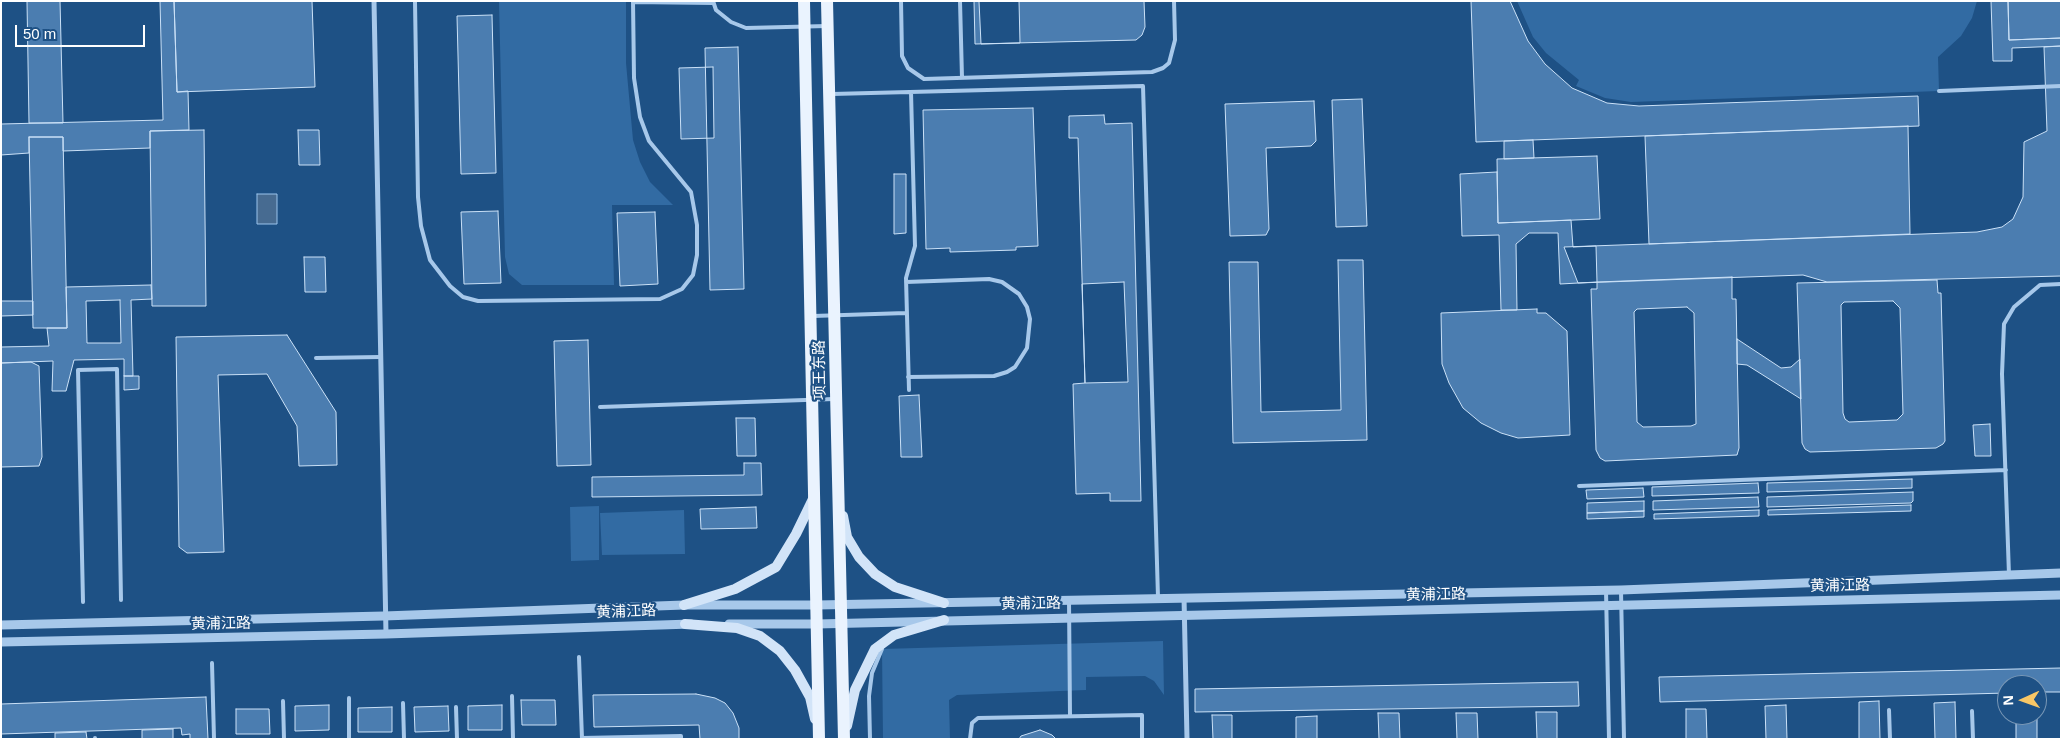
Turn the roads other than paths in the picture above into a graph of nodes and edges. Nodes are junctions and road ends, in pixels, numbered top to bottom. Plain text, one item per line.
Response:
1 (374, 1) edge
2 (415, 1) edge
3 (804, 1) edge
4 (827, 1) edge
5 (901, 1) edge
6 (960, 1) edge
7 (1174, 1) edge
8 (633, 2) edge
9 (713, 2) edge
10 (805, 26) junction
11 (828, 26) junction
12 (962, 78) junction
13 (2061, 86) edge
14 (1939, 91) dead end
15 (911, 92) junction
16 (829, 94) junction
17 (906, 282) junction
18 (2061, 284) edge
19 (906, 313) junction
20 (834, 315) junction
21 (811, 316) junction
22 (380, 356) junction
23 (316, 358) dead end
24 (908, 377) junction
25 (909, 390) dead end
26 (837, 398) junction
27 (813, 399) junction
28 (600, 407) dead end
29 (2006, 470) junction
30 (1579, 486) dead end
31 (815, 494) junction
32 (839, 496) junction
33 (2061, 573) edge
34 (2009, 575) junction
35 (1606, 590) junction
36 (1621, 590) junction
37 (2061, 595) edge
38 (1158, 597) junction
39 (1184, 597) junction
40 (121, 600) dead end
41 (1069, 600) junction
42 (83, 602) dead end
43 (944, 603) junction
44 (684, 605) junction
45 (817, 605) junction
46 (841, 605) junction
47 (1606, 605) junction
48 (1621, 605) junction
49 (1185, 614) junction
50 (384, 616) junction
51 (1069, 617) junction
52 (944, 620) junction
53 (685, 624) junction
54 (817, 624) junction
55 (841, 624) junction
56 (1, 625) edge
57 (386, 634) junction
58 (1, 642) edge
59 (882, 649) dead end
60 (579, 657) dead end
61 (212, 663) dead end
62 (512, 696) dead end
63 (349, 698) dead end
64 (283, 701) dead end
65 (403, 703) dead end
66 (456, 707) dead end
67 (1889, 710) dead end
68 (1972, 711) dead end
69 (1070, 716) junction
70 (582, 738) edge
71 (819, 738) edge
72 (214, 739) edge
73 (284, 739) edge
74 (350, 739) edge
75 (404, 739) edge
76 (457, 739) edge
77 (513, 739) edge
78 (681, 739) edge
79 (844, 739) edge
80 (870, 739) edge
81 (970, 739) edge
82 (1142, 739) edge
83 (1187, 739) edge
84 (1609, 739) edge
85 (1624, 739) edge
86 (1890, 739) edge
87 (1973, 739) edge

1 - 22 street
2 - 8 lane
3 - 10 main road, 项王东路
4 - 11 main road, 项王东路
5 - 12 lane
6 - 12 lane
7 - 12 lane
8 - 9 lane
9 - 10 lane
10 - 11 lane
10 - 21 main road, 项王东路
11 - 16 main road, 项王东路
13 - 14 lane
15 - 16 lane
15 - 17 lane
15 - 38 lane
16 - 20 main road, 项王东路
17 - 19 lane
17 - 24 lane
18 - 29 lane
19 - 20 lane
19 - 24 lane
20 - 21 lane
20 - 26 main road, 项王东路
21 - 27 main road, 项王东路
22 - 23 lane
22 - 50 street
24 - 25 lane
26 - 27 lane
26 - 32 main road, 项王东路
27 - 28 lane
27 - 31 main road, 项王东路
29 - 30 lane
29 - 34 lane
31 - 44 main road
31 - 45 main road, 项王东路
32 - 43 main road
32 - 46 main road, 项王东路
33 - 34 street, 黄浦江路
34 - 36 street, 黄浦江路
35 - 36 street, 黄浦江路
35 - 39 street, 黄浦江路
35 - 47 lane
36 - 48 lane
37 - 48 street, 黄浦江路
38 - 39 street, 黄浦江路
38 - 41 street, 黄浦江路
39 - 49 street
40 - 42 lane
41 - 43 street, 黄浦江路
41 - 51 lane
43 - 46 street, 黄浦江路
44 - 45 street, 黄浦江路
44 - 50 street, 黄浦江路
45 - 46 street, 黄浦江路
45 - 54 main road, 项王东路
46 - 55 main road, 项王东路
47 - 48 street, 黄浦江路
47 - 49 street, 黄浦江路
47 - 84 lane
48 - 85 lane
49 - 51 street, 黄浦江路
49 - 83 street
50 - 56 street, 黄浦江路
50 - 57 street
51 - 52 street, 黄浦江路
51 - 69 lane
52 - 55 street, 黄浦江路
52 - 79 main road
53 - 54 street, 黄浦江路
53 - 57 street, 黄浦江路
53 - 71 main road
54 - 55 street, 黄浦江路
54 - 71 main road, 项王东路
55 - 79 main road, 项王东路
57 - 58 street, 黄浦江路
59 - 80 lane
60 - 70 lane
61 - 72 lane
62 - 77 lane
63 - 74 lane
64 - 73 lane
65 - 75 lane
66 - 76 lane
67 - 86 lane
68 - 87 lane
69 - 81 lane
69 - 82 lane
70 - 78 lane

